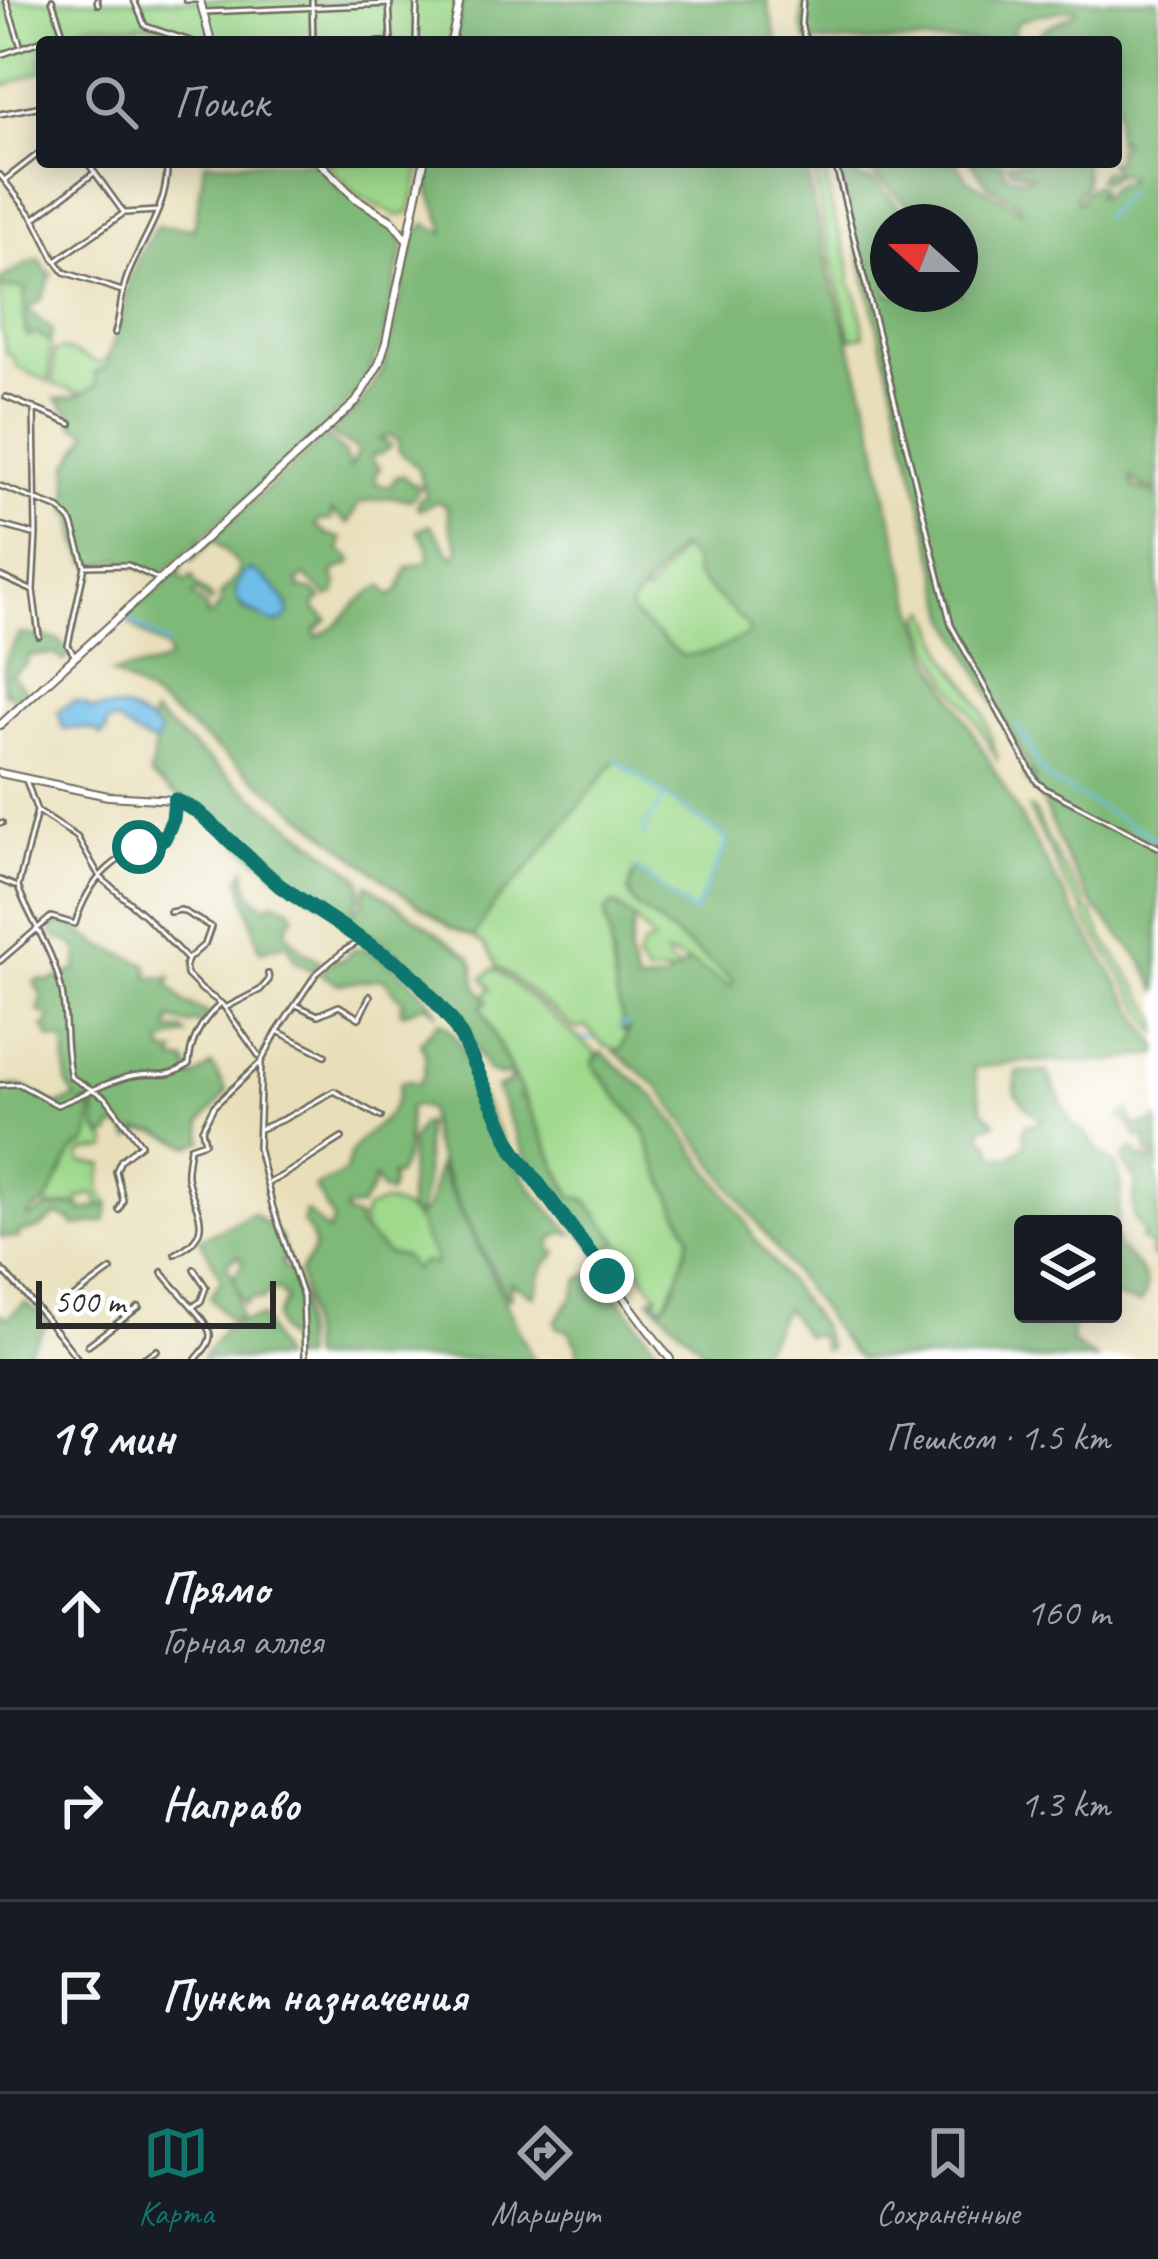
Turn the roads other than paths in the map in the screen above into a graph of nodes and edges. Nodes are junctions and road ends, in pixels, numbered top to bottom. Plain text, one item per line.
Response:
1 (6, 0) edge
2 (52, 0) edge
3 (134, 0) edge
4 (186, 0) edge
5 (199, 0) edge
6 (312, 0) edge
7 (418, 0) edge
8 (460, 0) edge
9 (803, 0) edge
10 (390, 2) edge
11 (350, 3) edge
12 (312, 8) junction
13 (203, 12) junction
14 (54, 36) edge
15 (175, 36) edge
16 (209, 36) edge
17 (313, 36) edge
18 (391, 36) edge
19 (416, 36) edge
20 (452, 36) edge
21 (805, 36) edge
22 (36, 42) edge
23 (22, 47) junction
24 (0, 55) edge
25 (36, 107) edge
26 (0, 115) edge
27 (36, 155) edge
28 (92, 168) edge
29 (166, 168) edge
30 (325, 168) edge
31 (423, 168) edge
32 (838, 168) edge
33 (95, 172) junction
34 (2, 177) edge
35 (159, 212) junction
36 (124, 213) junction
37 (34, 218) junction
38 (407, 240) junction
39 (56, 262) junction
40 (122, 290) junction
41 (115, 333) dead end
42 (6, 397) dead end
43 (34, 408) junction
44 (71, 424) dead end
45 (0, 486) edge
46 (36, 499) junction
47 (0, 524) edge
48 (36, 534) junction
49 (86, 566) junction
50 (0, 577) edge
51 (160, 580) junction
52 (33, 590) junction
53 (39, 636) dead end
54 (76, 656) junction
55 (0, 725) edge
56 (0, 773) edge
57 (26, 778) junction
58 (175, 800) junction
59 (37, 811) junction
60 (1158, 847) edge
61 (100, 877) junction
62 (0, 880) edge
63 (18, 886) junction
64 (170, 912) dead end
65 (38, 928) junction
66 (362, 940) junction
67 (188, 960) junction
68 (0, 962) edge
69 (268, 974) dead end
70 (370, 996) dead end
71 (295, 1004) junction
72 (223, 1006) junction
73 (277, 1031) junction
74 (325, 1054) dead end
75 (262, 1060) junction
76 (0, 1085) edge
77 (90, 1090) junction
78 (381, 1118) dead end
79 (257, 1129) junction
80 (342, 1138) dead end
81 (266, 1184) junction
82 (119, 1210) dead end
83 (175, 1254) dead end
84 (0, 1268) edge
85 (194, 1269) dead end
86 (111, 1270) dead end
87 (162, 1272) dead end
88 (139, 1307) dead end
89 (193, 1307) junction
90 (58, 1310) dead end
91 (88, 1345) dead end
92 (157, 1349) dead end
93 (77, 1358) edge
94 (142, 1359) edge
95 (196, 1359) edge
96 (305, 1359) edge
97 (670, 1359) edge

1 - 23 street
2 - 14 street
3 - 15 street
4 - 5 street
5 - 13 street
6 - 12 street
7 - 19 street
8 - 20 street
9 - 21 street
10 - 11 street
10 - 18 street
11 - 12 street
12 - 13 street
12 - 17 street
13 - 16 street
22 - 23 street
23 - 24 street
25 - 26 street
27 - 34 street
28 - 33 street
29 - 35 street
30 - 38 street
31 - 38 street
32 - 60 street
33 - 36 street
33 - 37 street
34 - 37 street
35 - 36 street
35 - 40 street
36 - 39 street
37 - 39 street
38 - 51 street
39 - 40 street
40 - 41 street
42 - 43 street
43 - 44 street
43 - 46 street
45 - 46 street
46 - 48 street
46 - 49 street
47 - 48 street
48 - 52 street
49 - 51 street
49 - 54 street
50 - 52 street
51 - 54 street
52 - 53 street
54 - 55 street
56 - 57 street
57 - 58 street
57 - 59 street
58 - 61 street
58 - 66 street
59 - 61 street
59 - 63 street
61 - 65 street
61 - 67 street
62 - 63 street
63 - 65 street
64 - 67 street
65 - 68 street
65 - 77 street
66 - 71 street
66 - 97 street
67 - 72 street
69 - 72 street
70 - 71 street
71 - 73 street
72 - 75 street
72 - 77 street
73 - 74 street
73 - 75 street
75 - 79 street
75 - 83 street
76 - 77 street
77 - 82 street
78 - 79 street
79 - 81 street
80 - 81 street
81 - 96 street
84 - 93 street
85 - 89 street
86 - 90 street
87 - 89 street
88 - 91 street
89 - 95 street
92 - 94 street

